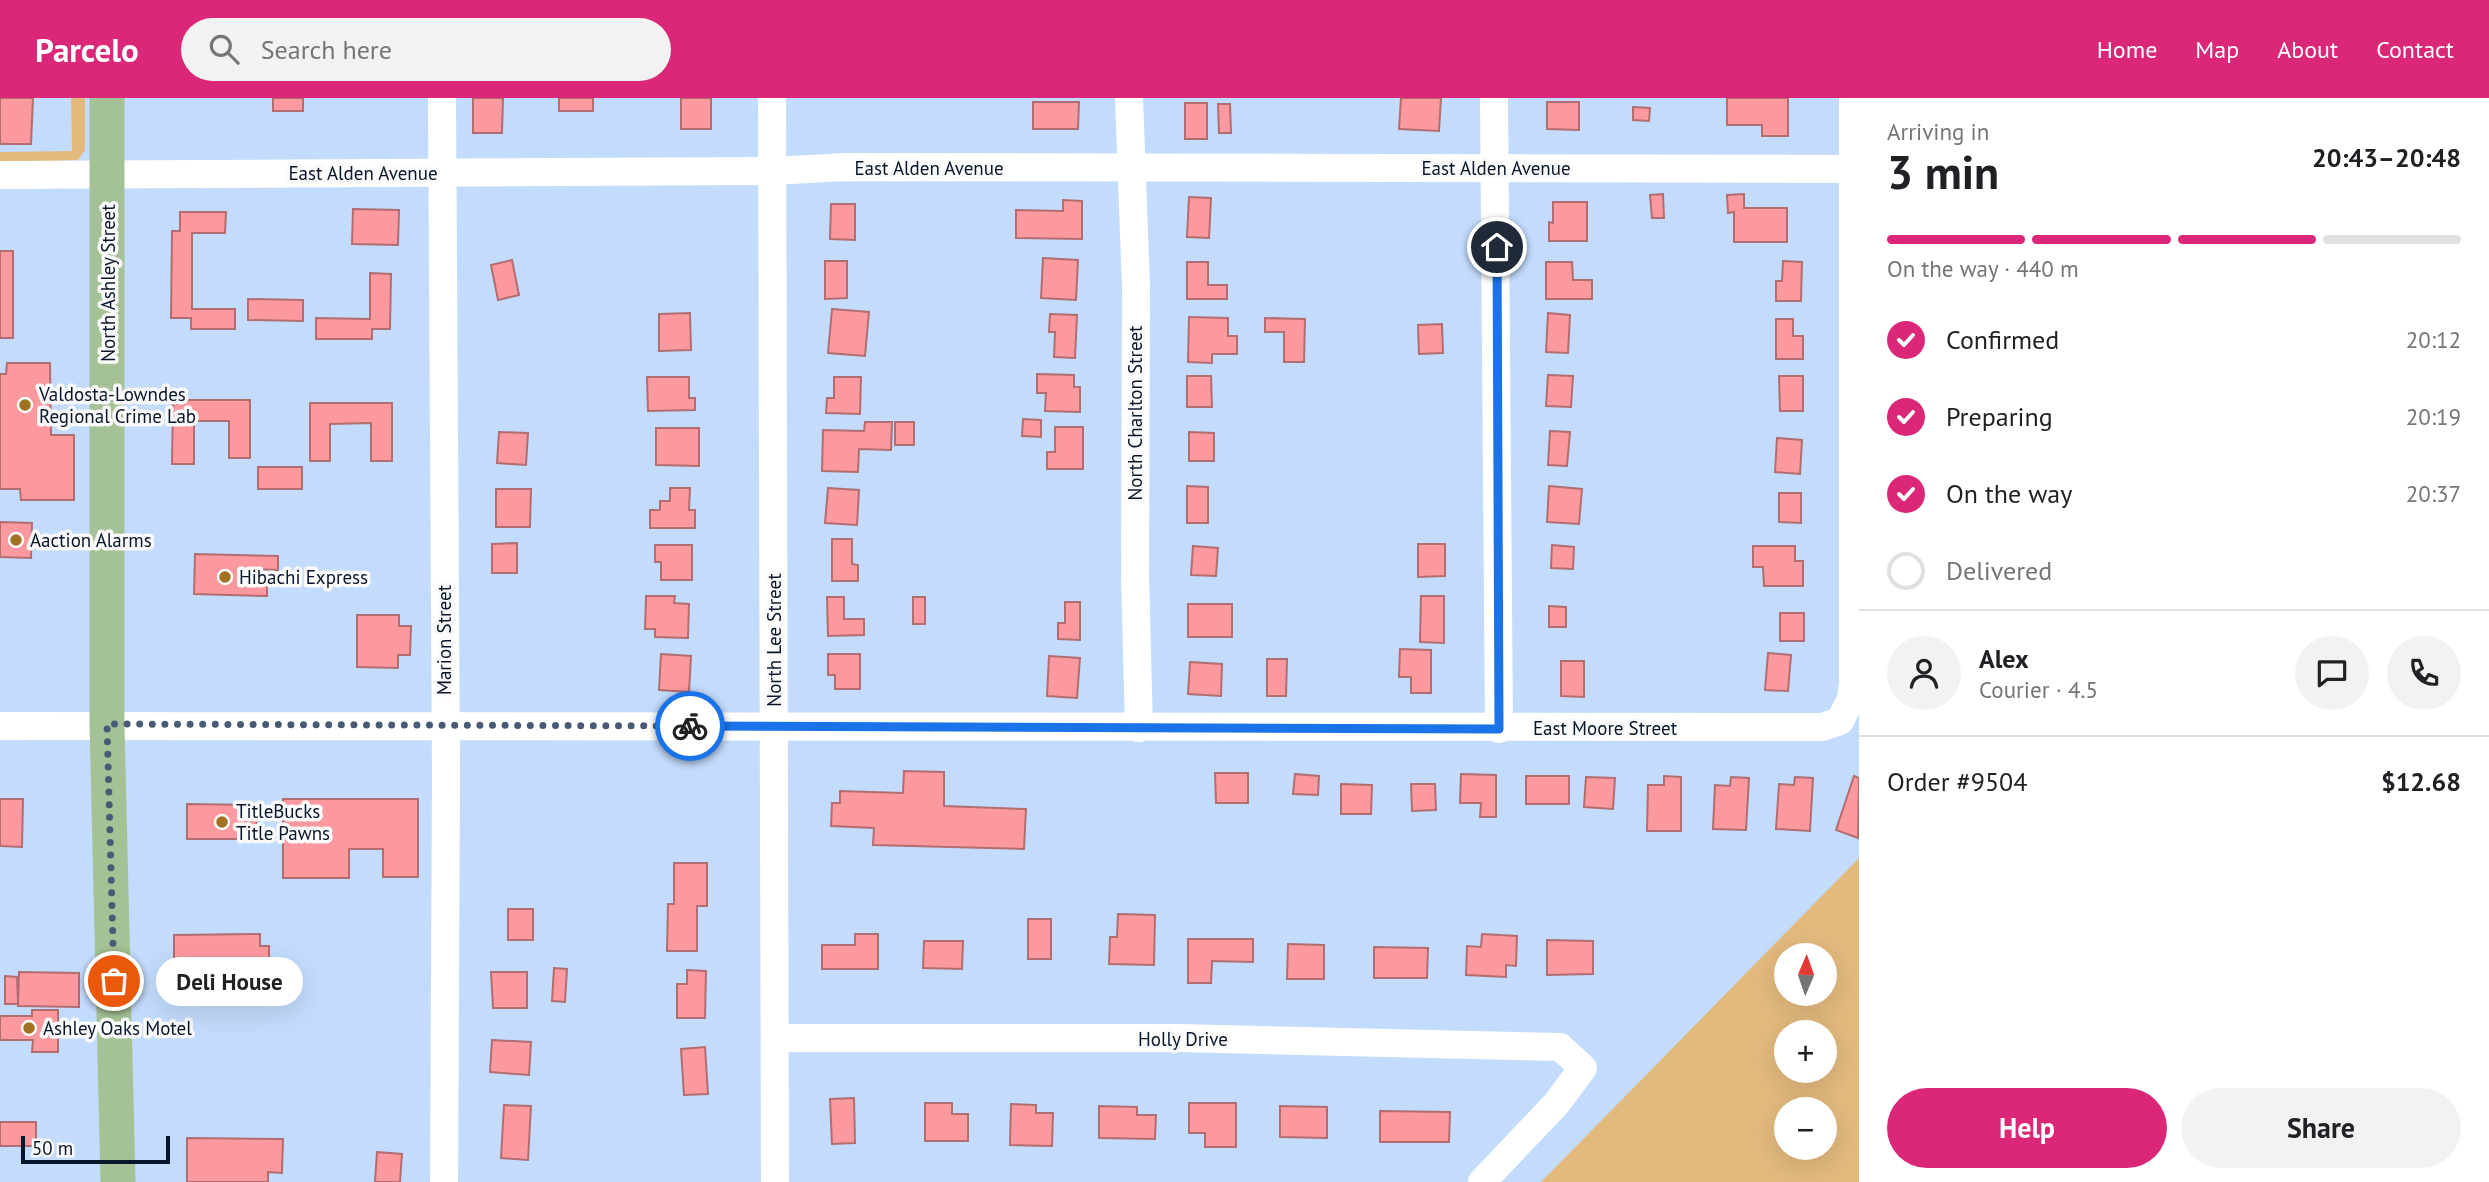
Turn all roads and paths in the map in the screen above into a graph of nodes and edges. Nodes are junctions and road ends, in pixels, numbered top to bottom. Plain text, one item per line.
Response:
1 (107, 98) edge
2 (442, 98) edge
3 (772, 98) edge
4 (1129, 98) edge
5 (1494, 98) edge
6 (1853, 98) edge
7 (1495, 167) junction
8 (1130, 169) junction
9 (1856, 169) edge
10 (773, 171) junction
11 (441, 174) junction
12 (0, 175) edge
13 (108, 175) junction
14 (107, 724) junction
15 (775, 725) junction
16 (0, 726) edge
17 (444, 727) junction
18 (1139, 728) junction
19 (1499, 729) junction
20 (775, 1038) junction
21 (118, 1182) edge
22 (443, 1182) edge
23 (775, 1182) edge
24 (1482, 1182) edge

1 - 13 main road, North Ashley Street
2 - 11 street, Marion Street
3 - 10 street, North Lee Street
4 - 8 street, North Charlton Street
5 - 7 street
6 - 9 street
7 - 8 street, East Alden Avenue
7 - 9 street, East Alden Avenue
7 - 19 street
8 - 10 street, East Alden Avenue
8 - 18 street, North Charlton Street
9 - 19 street, East Moore Street
10 - 11 street, East Alden Avenue
10 - 15 street, North Lee Street
11 - 13 street, East Alden Avenue
11 - 17 street, Marion Street
12 - 13 street, East Alden Avenue
13 - 14 main road, North Ashley Street
14 - 16 street, East Moore Street
14 - 17 street, East Moore Street
14 - 21 main road, North Ashley Street
15 - 17 street, East Moore Street
15 - 18 street, East Moore Street
15 - 20 street, North Lee Street
17 - 22 street, Marion Street
18 - 19 street, East Moore Street
20 - 23 street, North Lee Street
20 - 24 street, Holly Drive

